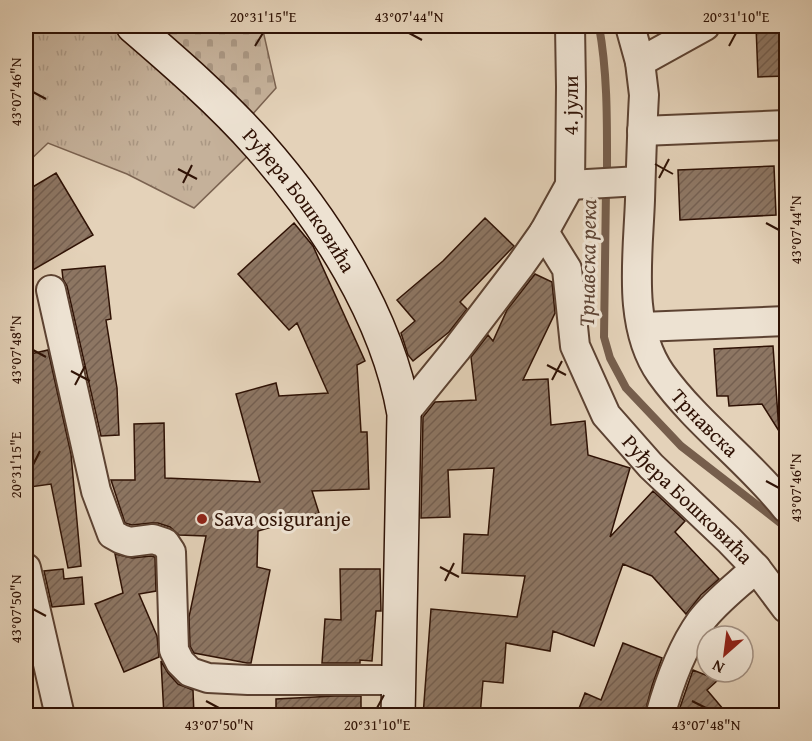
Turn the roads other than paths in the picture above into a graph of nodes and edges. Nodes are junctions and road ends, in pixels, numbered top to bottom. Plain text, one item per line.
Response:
1 (133, 26) edge
2 (570, 26) edge
3 (630, 26) edge
4 (705, 26) edge
5 (639, 62) junction
6 (786, 125) edge
7 (642, 130) junction
8 (632, 182) junction
9 (577, 185) junction
10 (544, 232) junction
11 (51, 290) dead end
12 (786, 321) edge
13 (642, 327) junction
14 (404, 414) junction
15 (786, 508) edge
16 (26, 568) edge
17 (756, 568) junction
18 (786, 608) edge
19 (399, 681) junction
20 (60, 716) edge
21 (398, 716) edge
22 (660, 716) edge

1 - 14 main road, Руђера Бошковића
2 - 9 street, 4. јули
3 - 5 street, Трнавска
4 - 5 street
5 - 7 street, Трнавска
6 - 7 street
7 - 8 street, Трнавска
8 - 9 street
8 - 13 street, Трнавска
9 - 10 street
10 - 14 street
10 - 17 street, Руђера Бошковића
11 - 19 street
12 - 13 street
13 - 15 street, Трнавска
14 - 19 main road, Руђера Бошковића
16 - 20 street
17 - 18 street, Руђера Бошковића
17 - 22 street, Руђера Бошковића
19 - 21 main road, Руђера Бошковића

